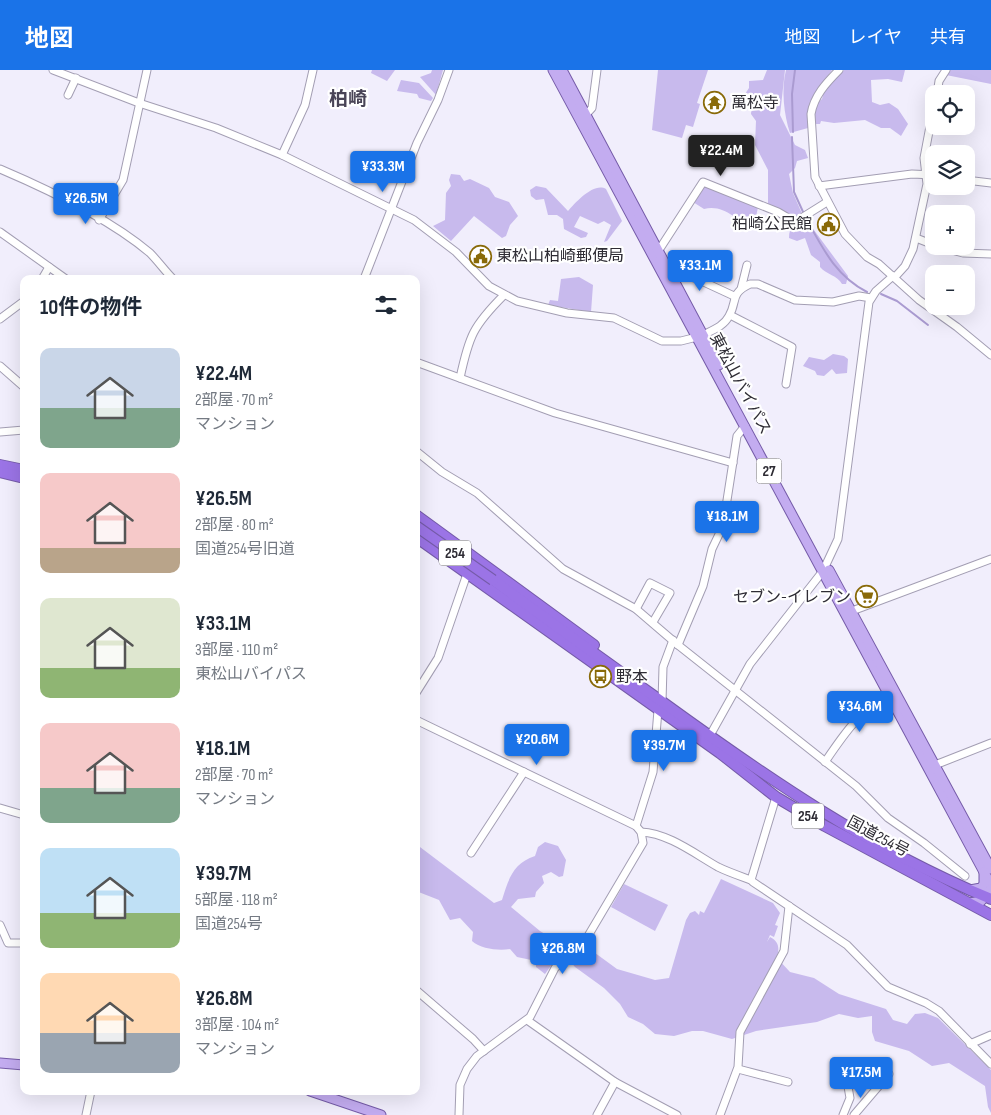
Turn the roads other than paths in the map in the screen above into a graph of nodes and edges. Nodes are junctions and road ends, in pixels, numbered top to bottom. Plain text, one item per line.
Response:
1 (53, 70) edge
2 (147, 70) edge
3 (313, 70) edge
4 (449, 70) edge
5 (553, 70) edge
6 (562, 70) edge
7 (598, 70) edge
8 (839, 70) edge
9 (946, 70) edge
10 (76, 78) junction
11 (938, 85) edge
12 (68, 95) dead end
13 (139, 103) junction
14 (584, 118) junction
15 (925, 153) edge
16 (282, 155) junction
17 (925, 166) edge
18 (0, 169) edge
19 (925, 175) edge
20 (975, 181) edge
21 (991, 183) edge
22 (819, 186) junction
23 (925, 189) edge
24 (827, 202) junction
25 (392, 209) junction
26 (99, 220) junction
27 (0, 232) edge
28 (916, 238) junction
29 (925, 242) edge
30 (658, 250) junction
31 (975, 253) edge
32 (991, 254) edge
33 (747, 265) dead end
34 (49, 267) junction
35 (670, 272) junction
36 (44, 275) edge
37 (60, 275) edge
38 (169, 275) edge
39 (366, 275) edge
40 (894, 276) junction
41 (741, 289) junction
42 (504, 295) junction
43 (734, 296) junction
44 (871, 298) junction
45 (20, 305) edge
46 (730, 314) junction
47 (0, 319) edge
48 (700, 336) junction
49 (991, 355) edge
50 (420, 363) edge
51 (0, 366) edge
52 (460, 378) junction
53 (20, 384) edge
54 (786, 384) dead end
55 (745, 426) junction
56 (20, 430) edge
57 (0, 432) edge
58 (420, 454) edge
59 (733, 463) junction
60 (0, 465) edge
61 (20, 469) edge
62 (0, 472) edge
63 (20, 477) edge
64 (420, 519) edge
65 (420, 529) edge
66 (420, 539) edge
67 (991, 558) edge
68 (478, 561) junction
69 (825, 568) junction
70 (467, 574) junction
71 (636, 609) junction
72 (852, 611) junction
73 (653, 622) junction
74 (675, 643) junction
75 (420, 687) edge
76 (735, 690) junction
77 (890, 695) junction
78 (660, 706) junction
79 (420, 722) edge
80 (708, 740) junction
81 (991, 743) edge
82 (824, 762) junction
83 (934, 765) junction
84 (524, 772) junction
85 (776, 797) junction
86 (0, 808) edge
87 (20, 814) edge
88 (639, 829) junction
89 (471, 852) dead end
90 (989, 870) edge
91 (965, 876) dead end
92 (751, 880) junction
93 (991, 885) edge
94 (970, 890) junction
95 (989, 895) edge
96 (970, 903) junction
97 (789, 906) junction
98 (991, 915) edge
99 (0, 925) edge
100 (20, 943) edge
101 (420, 993) edge
102 (527, 1020) junction
103 (991, 1035) edge
104 (970, 1044) junction
105 (484, 1051) junction
106 (0, 1063) edge
107 (991, 1064) edge
108 (20, 1065) edge
109 (738, 1069) junction
110 (889, 1074) dead end
111 (847, 1081) dead end
112 (615, 1082) junction
113 (788, 1082) dead end
114 (90, 1095) edge
115 (322, 1095) edge
116 (86, 1115) edge
117 (382, 1115) edge
118 (459, 1115) edge
119 (597, 1115) edge
120 (677, 1115) edge
121 (720, 1115) edge
122 (843, 1115) edge
123 (854, 1115) edge

1 - 10 street
2 - 13 street
3 - 16 street
4 - 25 street
5 - 14 main road, 東松山バイパス / 27
6 - 14 main road, 東松山バイパス / 27
7 - 14 street
8 - 22 street
9 - 11 street
10 - 12 street
10 - 13 street
13 - 16 street
13 - 26 street
14 - 30 main road, 東松山バイパス / 27
14 - 48 main road, 東松山バイパス / 27
15 - 17 street
16 - 25 street
18 - 26 street
19 - 22 street
20 - 21 street
22 - 24 street
23 - 28 street
24 - 30 street
24 - 40 street
25 - 39 street
25 - 42 street
26 - 38 street
27 - 34 street
28 - 29 street
28 - 40 street
30 - 35 main road, 東松山バイパス / 27
31 - 32 street
33 - 41 street
34 - 36 street
34 - 37 street
35 - 43 street
35 - 48 main road, 東松山バイパス / 27
40 - 44 street
40 - 49 street
41 - 43 street
41 - 44 street
42 - 48 street
42 - 52 street
43 - 46 street
44 - 69 street
45 - 47 street
46 - 48 street
46 - 54 street
48 - 55 main road, 東松山バイパス / 27
48 - 69 main road, 東松山バイパス / 27
50 - 52 street
51 - 53 street
52 - 59 street
55 - 59 street
55 - 69 main road, 東松山バイパス / 27
56 - 57 street
58 - 71 street
59 - 74 street
60 - 61 highway
62 - 63 highway
64 - 68 highway
65 - 78 highway, 254, bridge
66 - 70 highway, 254
67 - 72 street
68 - 70 highway
68 - 78 highway
69 - 72 main road, 東松山バイパス / 27
69 - 76 street
69 - 77 main road, 東松山バイパス / 27
70 - 75 street
70 - 78 highway, 254
71 - 73 street
71 - 73 street
72 - 83 main road, 東松山バイパス / 27
73 - 74 street
74 - 76 street
74 - 78 street
76 - 80 street
76 - 82 street
77 - 82 street
77 - 90 main road, 東松山バイパス / 27
78 - 80 highway, 国道254号 / 254
78 - 88 street
79 - 84 street
80 - 85 highway, 国道254号 / 254
80 - 94 highway, 国道254号 / 254
81 - 83 street
82 - 91 street
83 - 90 main road, 東松山バイパス / 27
84 - 88 street
84 - 89 street
85 - 92 street
85 - 96 highway, 国道254号 / 254
86 - 87 street
88 - 92 street
88 - 102 street
90 - 93 main road, 27
90 - 94 main road
92 - 97 street
94 - 95 highway, 国道254号 / 254
95 - 96 main road
96 - 98 highway, 国道254号 / 254
97 - 104 street
97 - 109 street
99 - 100 street
101 - 105 street
102 - 105 street
102 - 112 street
103 - 104 street
104 - 107 street
105 - 118 street
106 - 108 main road
109 - 113 street
109 - 121 street
110 - 123 street
111 - 122 street
112 - 119 street
112 - 120 street
114 - 116 street
115 - 117 main road

